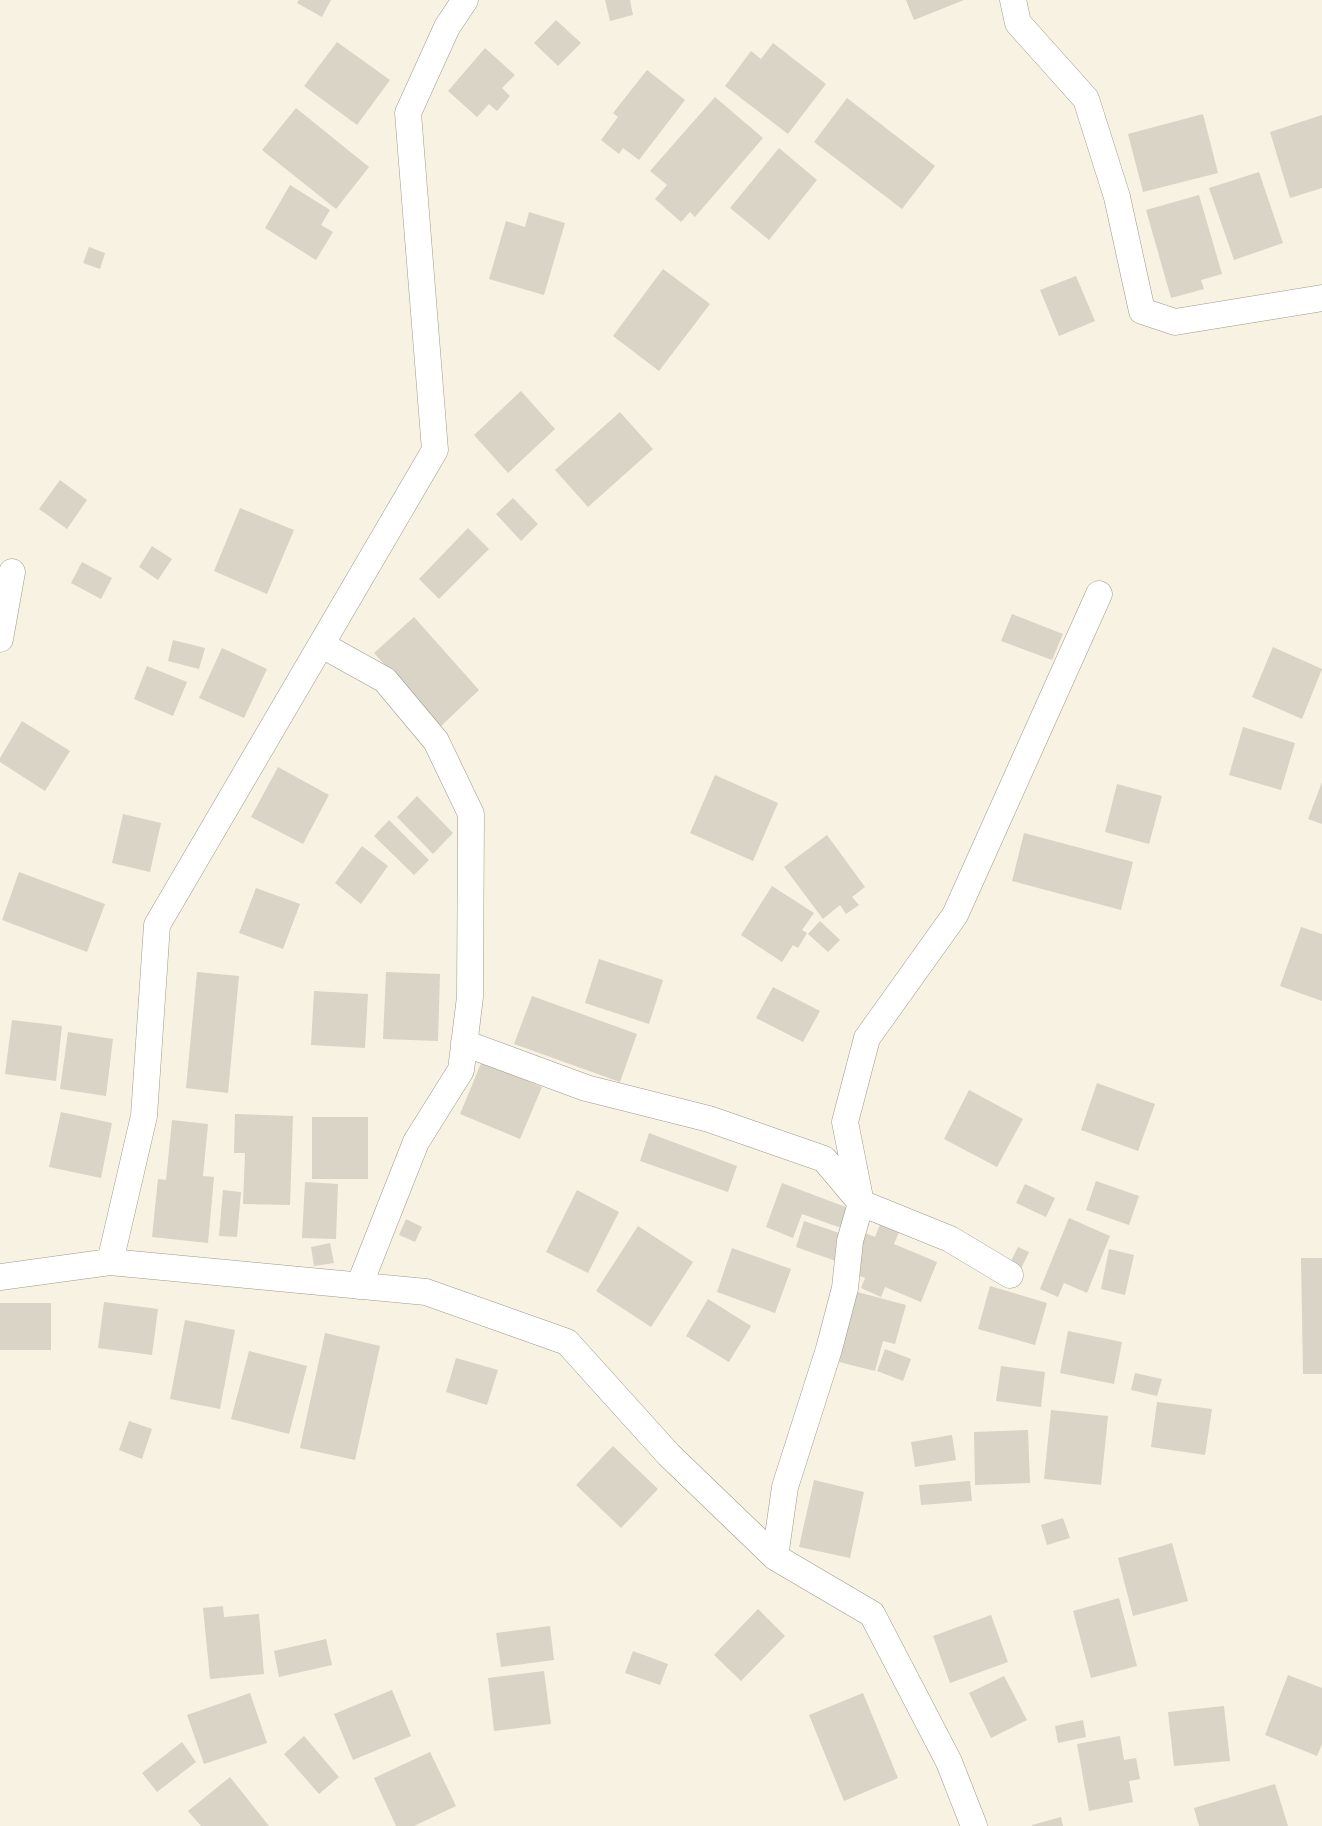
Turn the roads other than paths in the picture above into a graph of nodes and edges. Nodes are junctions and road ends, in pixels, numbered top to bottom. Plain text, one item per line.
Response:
1 (465, 0) edge
2 (1013, 0) edge
3 (1322, 298) edge
4 (12, 572) dead end
5 (1099, 594) dead end
6 (0, 639) edge
7 (322, 645) junction
8 (464, 1043) junction
9 (861, 1203) junction
10 (110, 1262) junction
11 (1010, 1275) dead end
12 (0, 1277) edge
13 (358, 1286) junction
14 (775, 1557) junction
15 (974, 1826) edge

1 - 7 street
2 - 3 street
4 - 6 street
5 - 9 street
7 - 8 street
7 - 10 street
8 - 9 street
8 - 13 street
9 - 11 street
9 - 14 street
10 - 12 street
10 - 13 street
13 - 14 street
14 - 15 street

